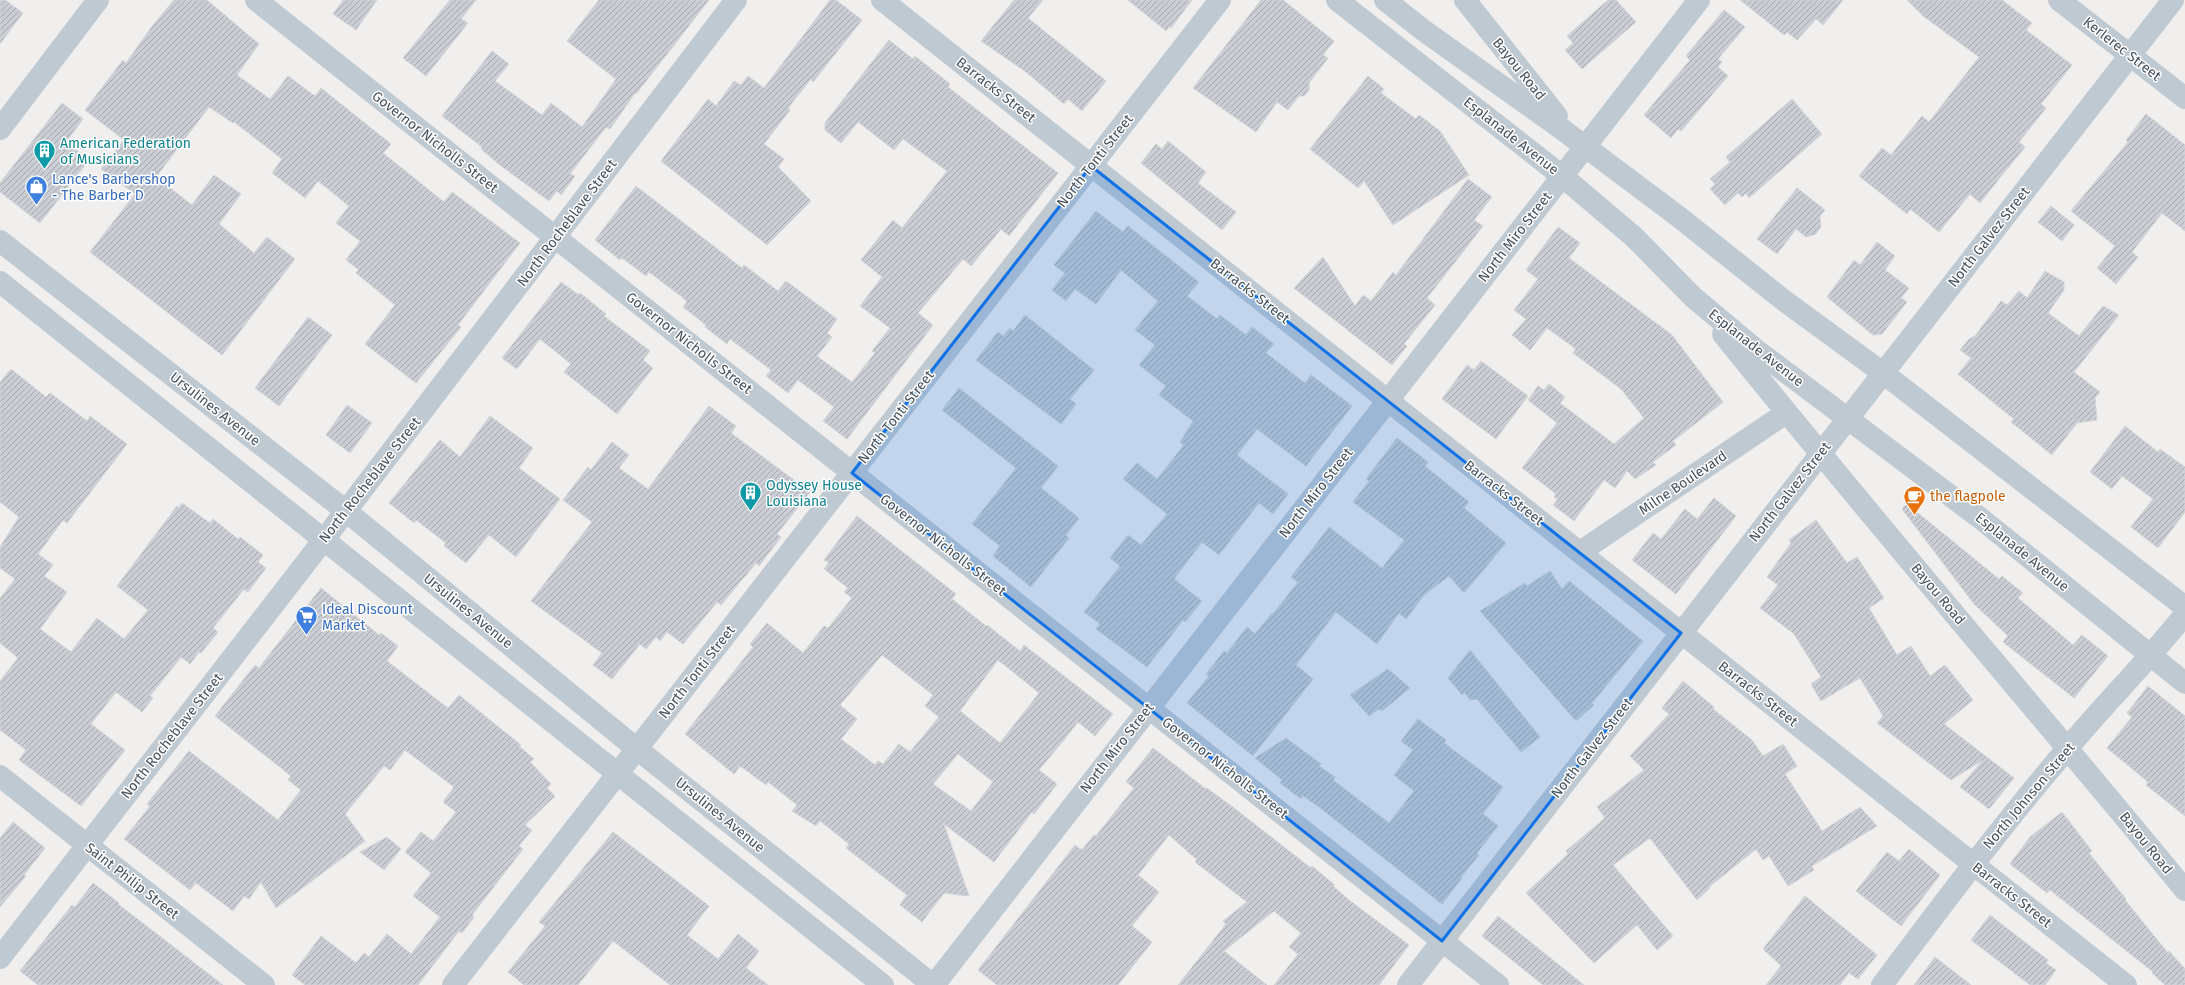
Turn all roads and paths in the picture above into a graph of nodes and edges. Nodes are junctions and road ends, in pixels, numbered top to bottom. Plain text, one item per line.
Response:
1 (98, 0) edge
2 (256, 0) edge
3 (736, 0) edge
4 (882, 0) edge
5 (1220, 0) edge
6 (1337, 0) edge
7 (1385, 0) edge
8 (1465, 0) edge
9 (1698, 0) edge
10 (2059, 0) edge
11 (2173, 0) edge
12 (2129, 55) junction
13 (2185, 98) edge
14 (0, 129) edge
15 (1580, 142) junction
16 (1091, 166) junction
17 (1562, 176) junction
18 (556, 238) junction
19 (0, 241) edge
20 (0, 282) edge
21 (1693, 297) junction
22 (1883, 373) junction
23 (1388, 400) junction
24 (1786, 413) junction
25 (1849, 417) junction
26 (1820, 454) junction
27 (852, 473) junction
28 (346, 511) junction
29 (324, 540) junction
30 (1580, 552) junction
31 (2185, 607) edge
32 (2185, 614) edge
33 (1681, 633) junction
34 (2152, 656) junction
35 (2185, 682) edge
36 (1149, 708) junction
37 (2068, 747) junction
38 (637, 749) junction
39 (617, 775) junction
40 (0, 776) edge
41 (87, 845) junction
42 (1972, 864) junction
43 (2185, 890) edge
44 (1442, 941) junction
45 (0, 958) edge
46 (264, 985) edge
47 (453, 985) edge
48 (883, 985) edge
49 (933, 985) edge
50 (1408, 985) edge
51 (1498, 985) edge
52 (1882, 985) edge
53 (2126, 985) edge

1 - 14 street
2 - 18 street, Governor Nicholls Street
3 - 18 street, North Rocheblave Street
4 - 16 street, Barracks Street
5 - 16 street, North Tonti Street
6 - 17 street, Esplanade Avenue
7 - 15 street
8 - 15 street, Bayou Road
9 - 15 street, North Miro Street
10 - 12 street, Kerlerec Street
11 - 12 street, North Galvez Street
12 - 13 street, Kerlerec Street
12 - 22 street, North Galvez Street
15 - 17 street, North Miro Street
15 - 22 street
16 - 23 street, Barracks Street
16 - 27 street, North Tonti Street
17 - 21 street, Esplanade Avenue
17 - 23 street, North Miro Street
18 - 27 street, Governor Nicholls Street
18 - 28 street, North Rocheblave Street
19 - 28 street, Ursulines Avenue
20 - 29 street
21 - 24 street, Bayou Road
21 - 25 street, Esplanade Avenue
22 - 25 street, North Galvez Street
22 - 31 street
23 - 30 street, Barracks Street
23 - 36 street, North Miro Street
24 - 26 street, Bayou Road
24 - 30 street, Milne Boulevard
25 - 26 street, North Galvez Street
25 - 34 street, Esplanade Avenue
26 - 33 street, North Galvez Street
26 - 37 street, Bayou Road
27 - 36 street, Governor Nicholls Street
27 - 38 street, North Tonti Street
28 - 29 street, North Rocheblave Street
28 - 38 street, Ursulines Avenue
29 - 39 street
29 - 41 street, North Rocheblave Street
30 - 33 street, Barracks Street
32 - 34 street, North Johnson Street
33 - 42 street, Barracks Street
33 - 44 street, North Galvez Street
34 - 35 street, Esplanade Avenue
34 - 37 street, North Johnson Street
36 - 44 street, Governor Nicholls Street
36 - 49 street, North Miro Street
37 - 42 street, North Johnson Street
37 - 43 street, Bayou Road
38 - 39 street, North Tonti Street
38 - 49 street, Ursulines Avenue
39 - 47 street, North Tonti Street
39 - 48 street
40 - 41 street, Saint Philip Street
41 - 45 street, North Rocheblave Street
41 - 46 street, Saint Philip Street
42 - 52 street, North Johnson Street
42 - 53 street, Barracks Street
44 - 50 street, North Galvez Street
44 - 51 street, Governor Nicholls Street

